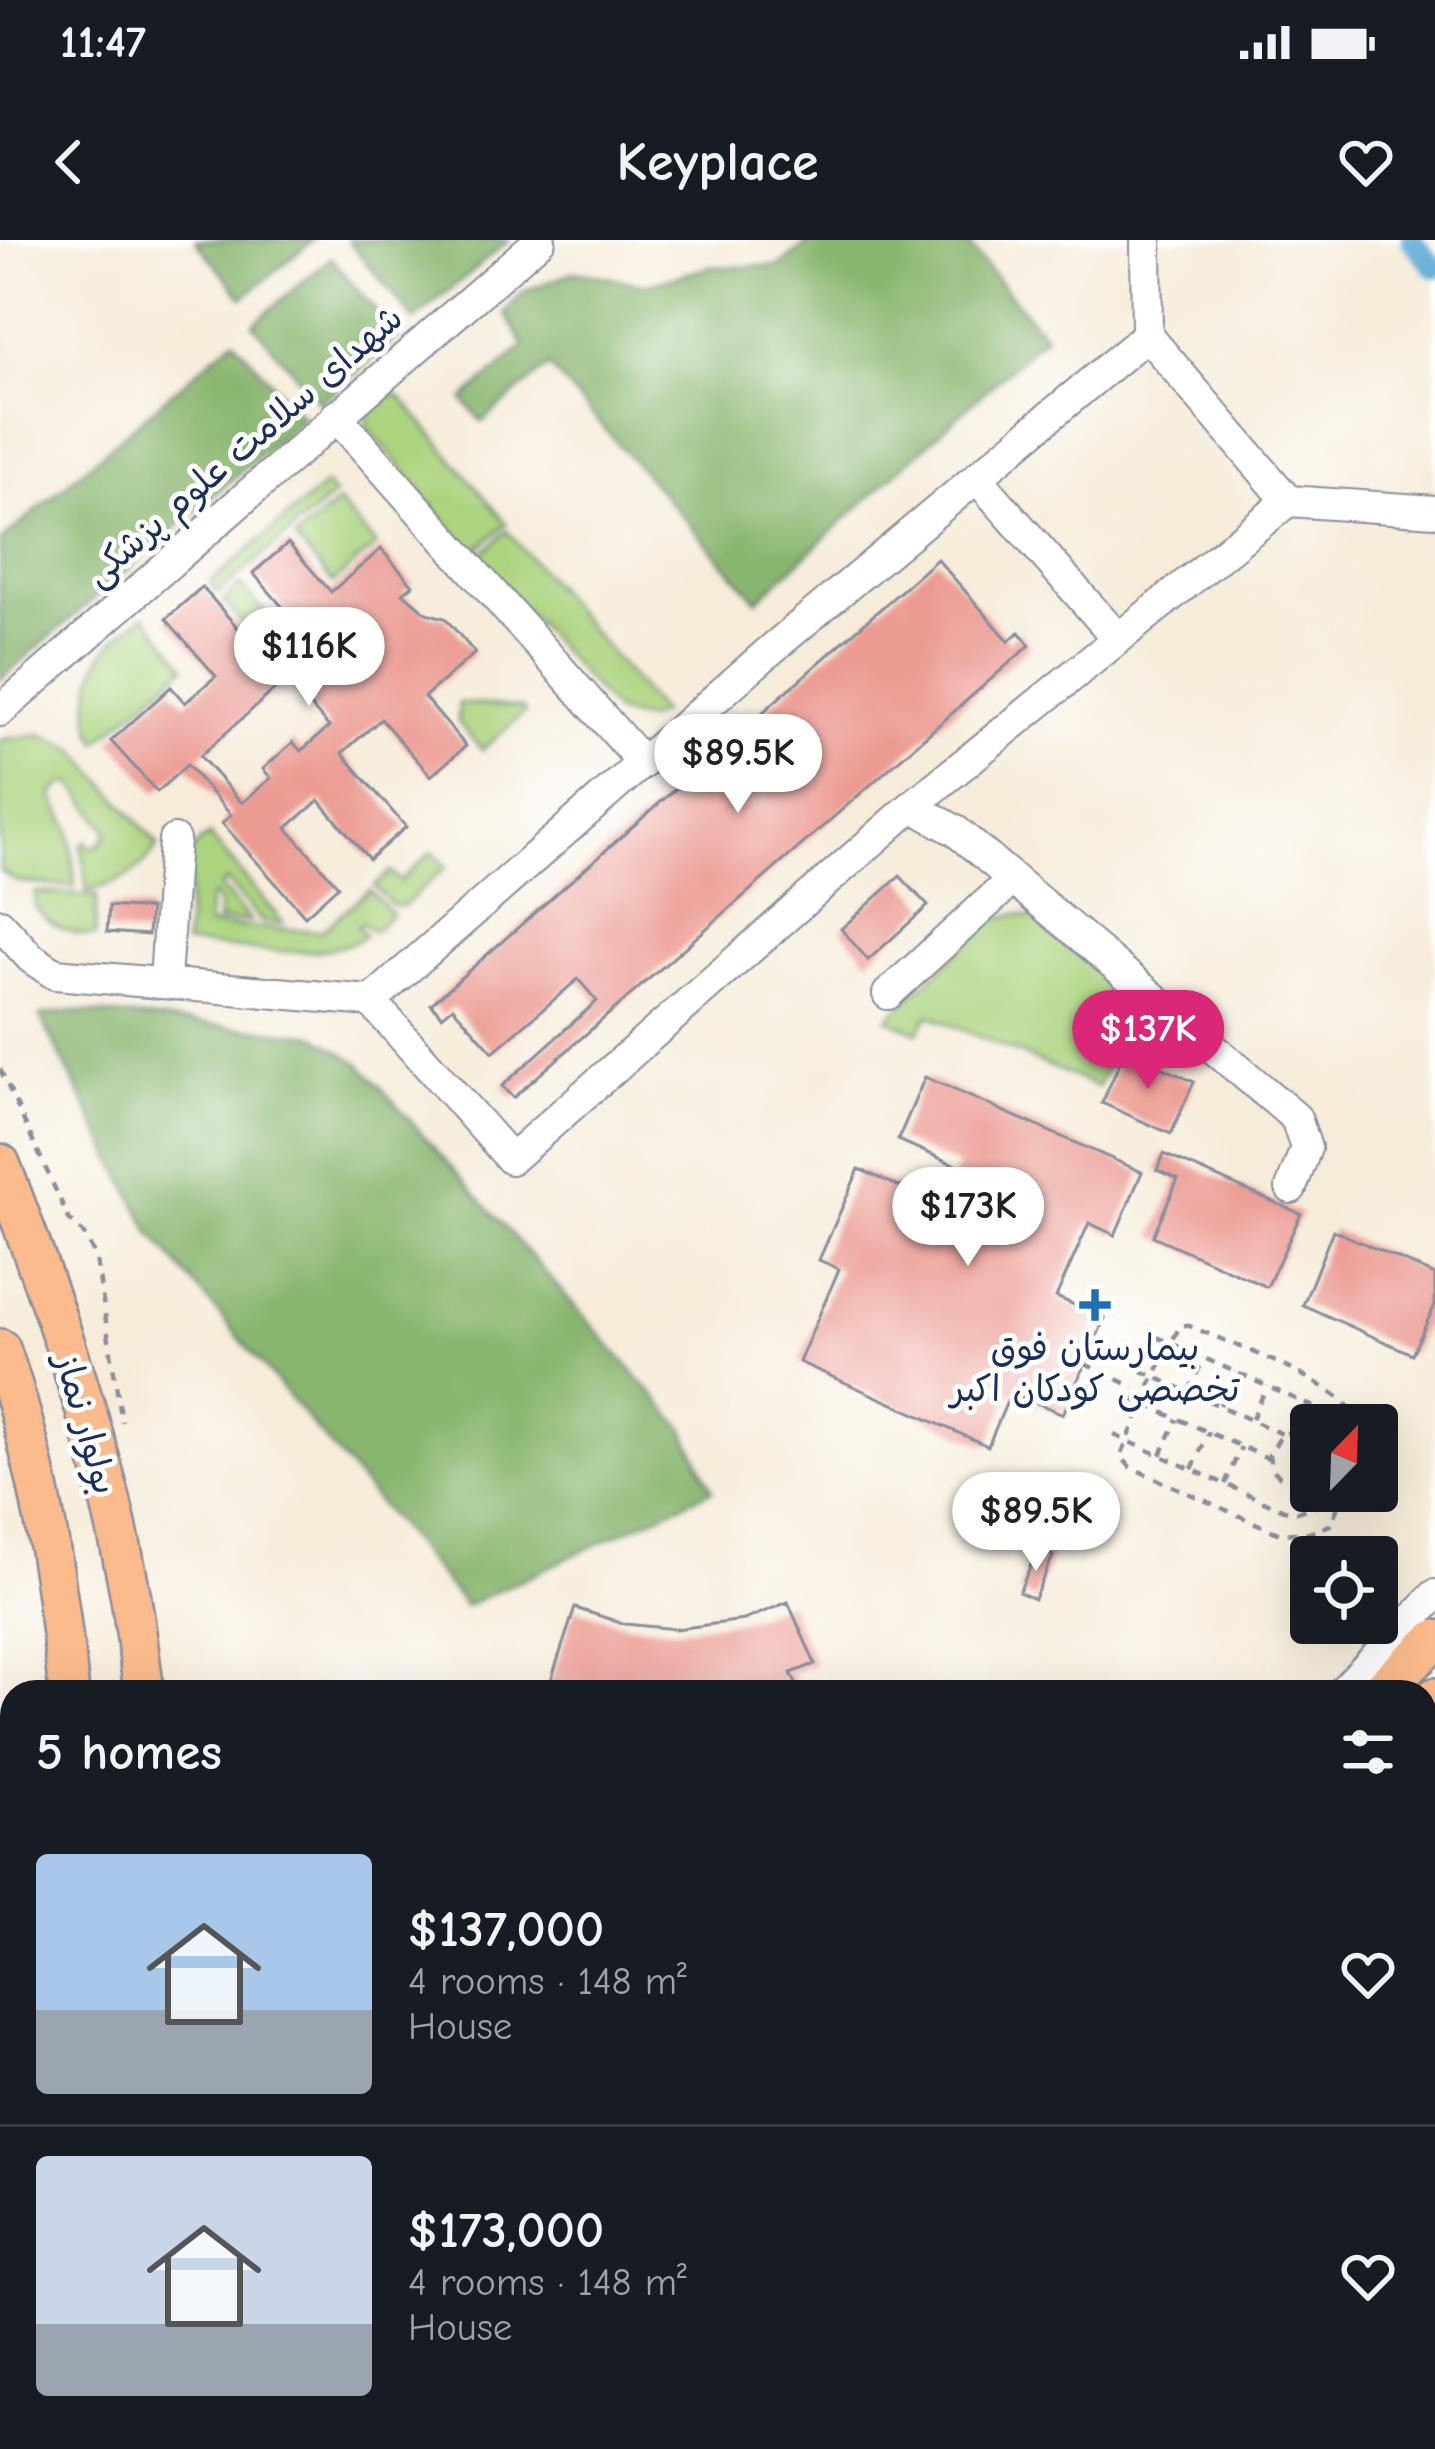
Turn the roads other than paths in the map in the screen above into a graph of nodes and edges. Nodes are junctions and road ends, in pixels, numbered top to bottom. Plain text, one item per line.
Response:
1 (540, 240) edge
2 (1146, 240) edge
3 (1147, 335) junction
4 (336, 416) junction
5 (978, 479) junction
6 (1288, 501) junction
7 (1435, 511) edge
8 (1118, 639) junction
9 (0, 711) edge
10 (643, 763) junction
11 (912, 806) junction
12 (174, 840) dead end
13 (1011, 881) junction
14 (0, 924) edge
15 (165, 981) junction
16 (887, 994) dead end
17 (371, 1001) junction
18 (0, 1164) edge
19 (1292, 1188) dead end
20 (0, 1349) edge
21 (1435, 1594) edge
22 (1435, 1640) edge
23 (68, 1680) edge
24 (142, 1680) edge
25 (1353, 1680) edge
26 (1392, 1680) edge

1 - 4 street, شهدای سلامت علوم پزشکی
2 - 3 street
3 - 5 street
3 - 6 street
4 - 9 street, شهدای سلامت علوم پزشکی
4 - 10 street
5 - 8 street
5 - 10 street
6 - 7 street
6 - 8 street
8 - 11 street
10 - 17 street
11 - 13 street
11 - 17 street
12 - 15 street
13 - 16 street
13 - 19 street
14 - 15 street
15 - 17 street
18 - 24 main road, بولوار نماز
20 - 23 main road, بولوار نماز
21 - 25 street
22 - 26 main road

